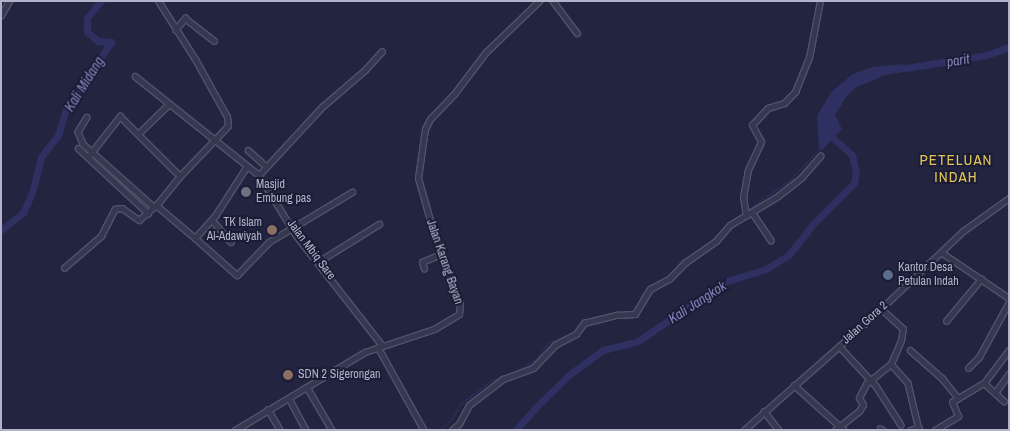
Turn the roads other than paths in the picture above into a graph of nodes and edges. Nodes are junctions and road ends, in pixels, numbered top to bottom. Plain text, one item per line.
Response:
1 (9, 1) edge
2 (158, 1) edge
3 (539, 1) edge
4 (553, 1) edge
5 (820, 1) edge
6 (1, 15) edge
7 (175, 30) junction
8 (577, 33) dead end
9 (214, 41) dead end
10 (382, 51) dead end
11 (135, 76) dead end
12 (169, 104) junction
13 (87, 117) dead end
14 (138, 134) junction
15 (215, 139) junction
16 (78, 148) dead end
17 (248, 150) dead end
18 (93, 152) junction
19 (820, 156) dead end
20 (88, 157) junction
21 (247, 166) junction
22 (266, 166) junction
23 (259, 175) junction
24 (180, 176) junction
25 (352, 192) dead end
26 (1009, 198) edge
27 (155, 206) junction
28 (752, 212) junction
29 (148, 213) junction
30 (745, 213) junction
31 (212, 220) junction
32 (379, 224) dead end
33 (292, 228) junction
34 (195, 238) junction
35 (771, 240) dead end
36 (231, 242) dead end
37 (941, 252) junction
38 (441, 254) junction
39 (318, 262) junction
40 (64, 268) dead end
41 (424, 269) dead end
42 (981, 279) junction
43 (1009, 300) edge
44 (881, 309) junction
45 (946, 321) dead end
46 (380, 346) junction
47 (839, 346) junction
48 (910, 350) dead end
49 (1009, 350) edge
50 (891, 364) junction
51 (968, 368) dead end
52 (1009, 374) edge
53 (870, 379) junction
54 (984, 383) junction
55 (794, 384) junction
56 (307, 387) junction
57 (995, 393) junction
58 (289, 398) junction
59 (958, 398) junction
60 (1004, 401) dead end
61 (268, 410) junction
62 (764, 411) junction
63 (901, 425) dead end
64 (840, 426) junction
65 (919, 429) edge
66 (235, 430) edge
67 (280, 430) edge
68 (306, 430) edge
69 (332, 430) edge
70 (424, 430) edge
71 (452, 430) edge
72 (744, 430) edge
73 (779, 430) edge
74 (835, 430) edge
75 (844, 430) edge
76 (910, 430) edge
77 (935, 430) edge

1 - 6 street
2 - 7 street
3 - 38 street, Jalan Karang Bayan
4 - 8 street
5 - 30 street
7 - 9 street
7 - 15 street
10 - 22 street
11 - 12 street, Jalan Mbiq Sare
12 - 14 street
12 - 15 street, Jalan Mbiq Sare
13 - 18 street
14 - 18 street
14 - 24 street
15 - 21 street, Jalan Mbiq Sare
15 - 24 street
16 - 20 street
17 - 22 street
18 - 20 street
18 - 27 street
19 - 28 street
20 - 29 street
21 - 23 street, Jalan Mbiq Sare
21 - 31 street
22 - 23 street
23 - 33 street, Jalan Mbiq Sare
24 - 27 street
25 - 33 street
26 - 37 street, Jalan Gora 2
27 - 29 street
27 - 34 street
28 - 30 street
28 - 35 street
29 - 40 street
30 - 71 street
31 - 34 street
31 - 36 street
32 - 39 street
33 - 34 street
33 - 39 street, Jalan Mbiq Sare
37 - 42 street
37 - 44 street, Jalan Gora 2
38 - 41 street
38 - 46 street, Jalan Karang Bayan
39 - 46 street, Jalan Mbiq Sare
42 - 43 street
42 - 45 street
43 - 51 street
44 - 47 street, Jalan Gora 2
44 - 50 street
46 - 56 street, Jalan Karang Bayan
46 - 70 street, Jalan Mbiq Sare
47 - 53 street
47 - 55 street, Jalan Gora 2
48 - 59 street
49 - 54 street
50 - 53 street
50 - 65 street
52 - 57 street
53 - 63 street
53 - 64 street
54 - 57 street
54 - 59 street
55 - 62 street, Jalan Gora 2
55 - 64 street
56 - 58 street, Jalan Karang Bayan
56 - 69 street
57 - 60 street
58 - 61 street, Jalan Karang Bayan
58 - 68 street
59 - 77 street
61 - 66 street, Jalan Karang Bayan
61 - 67 street
62 - 72 street, Jalan Gora 2
62 - 73 street
64 - 74 street
64 - 75 street
65 - 76 street

